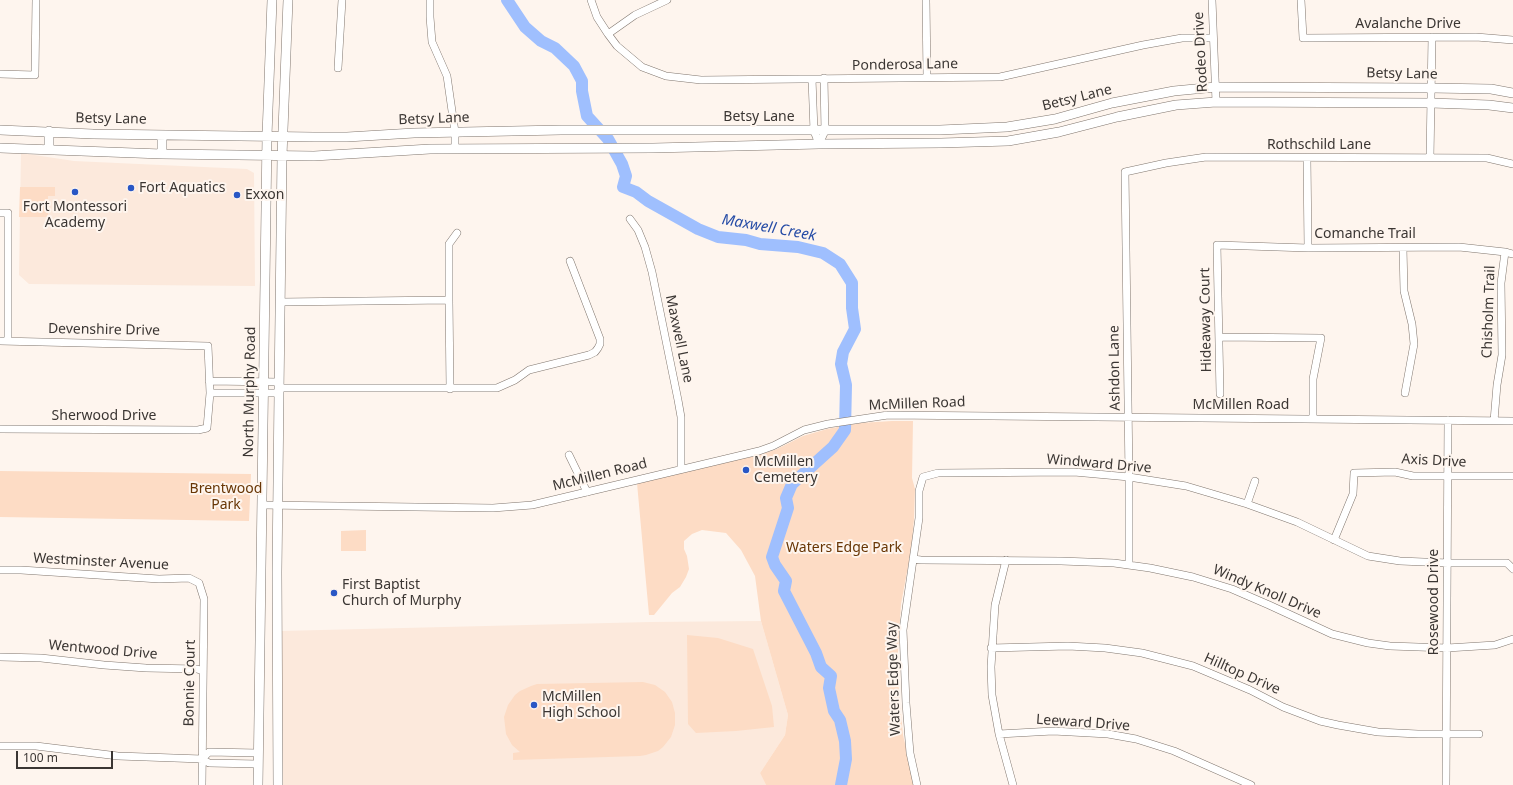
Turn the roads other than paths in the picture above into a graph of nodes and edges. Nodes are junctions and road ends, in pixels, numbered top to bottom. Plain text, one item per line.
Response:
1 (36, 0) edge
2 (272, 0) edge
3 (288, 0) edge
4 (342, 0) edge
5 (430, 0) edge
6 (591, 0) edge
7 (667, 0) edge
8 (926, 0) edge
9 (1212, 0) edge
10 (1302, 0) edge
11 (608, 34) junction
12 (1432, 37) junction
13 (1213, 38) junction
14 (1513, 40) edge
15 (338, 68) dead end
16 (0, 74) edge
17 (824, 78) junction
18 (927, 78) junction
19 (812, 79) junction
20 (1216, 86) junction
21 (1431, 88) junction
22 (1513, 93) edge
23 (1216, 102) junction
24 (1431, 103) junction
25 (1513, 108) edge
26 (0, 130) edge
27 (814, 131) junction
28 (825, 131) junction
29 (49, 132) junction
30 (455, 132) junction
31 (162, 135) junction
32 (267, 136) junction
33 (282, 137) junction
34 (819, 144) junction
35 (0, 148) edge
36 (49, 150) junction
37 (455, 150) junction
38 (162, 154) junction
39 (267, 156) junction
40 (282, 156) junction
41 (1308, 158) junction
42 (1430, 158) junction
43 (1513, 164) edge
44 (1125, 172) joint
45 (0, 213) edge
46 (630, 219) dead end
47 (457, 234) dead end
48 (1217, 245) joint
49 (1308, 248) junction
50 (1403, 248) junction
51 (1505, 252) junction
52 (1513, 254) edge
53 (570, 262) dead end
54 (449, 300) junction
55 (280, 302) junction
56 (1219, 337) junction
57 (0, 341) edge
58 (8, 341) junction
59 (209, 381) junction
60 (264, 382) junction
61 (279, 388) junction
62 (450, 388) junction
63 (210, 392) junction
64 (264, 393) junction
65 (1405, 393) dead end
66 (1220, 394) dead end
67 (1129, 418) junction
68 (1313, 419) junction
69 (1448, 420) junction
70 (1494, 421) junction
71 (1513, 421) edge
72 (0, 429) edge
73 (569, 454) dead end
74 (681, 469) junction
75 (1448, 476) junction
76 (1513, 476) edge
77 (923, 477) joint
78 (1130, 477) junction
79 (1255, 480) dead end
80 (587, 492) junction
81 (1247, 504) junction
82 (262, 505) junction
83 (278, 506) junction
84 (1334, 540) junction
85 (913, 559) junction
86 (1006, 560) junction
87 (1448, 563) junction
88 (1129, 565) junction
89 (1513, 569) edge
90 (0, 570) edge
91 (199, 583) joint
92 (1513, 639) edge
93 (991, 648) junction
94 (1447, 648) junction
95 (0, 657) edge
96 (203, 671) junction
97 (1447, 733) junction
98 (999, 734) junction
99 (1479, 734) dead end
100 (0, 746) edge
101 (258, 753) junction
102 (202, 759) junction
103 (258, 764) junction
104 (202, 785) edge
105 (258, 785) edge
106 (278, 785) edge
107 (917, 785) edge
108 (1013, 785) edge
109 (1251, 785) edge
110 (1446, 785) edge

1 - 16 street
2 - 32 main road, North Murphy Road
3 - 33 main road, North Murphy Road
4 - 15 street
5 - 30 street
6 - 11 street, Ponderosa Lane
7 - 11 street
8 - 18 street
9 - 13 street, Rodeo Drive
10 - 12 street, Avalanche Drive
11 - 19 street, Ponderosa Lane
12 - 14 street, Avalanche Drive
12 - 21 street
13 - 18 street, Ponderosa Lane
13 - 20 street, Rodeo Drive
17 - 18 street, Ponderosa Lane
17 - 19 street, Ponderosa Lane
17 - 28 street
19 - 27 street
20 - 21 main road, Betsy Lane
20 - 23 street, Rodeo Drive
20 - 28 main road, Betsy Lane
21 - 22 main road, Betsy Lane
21 - 24 street
23 - 24 main road, Betsy Lane
23 - 34 main road, Betsy Lane
24 - 25 main road, Betsy Lane
24 - 42 street
26 - 29 main road, Betsy Lane
27 - 28 main road, Betsy Lane
27 - 30 main road, Betsy Lane
27 - 34 street
28 - 34 street
29 - 31 main road, Betsy Lane
29 - 36 main road
30 - 33 main road, Betsy Lane
30 - 37 street
31 - 32 main road, Betsy Lane
31 - 38 main road
32 - 33 main road, Betsy Lane
32 - 39 main road, North Murphy Road
33 - 40 main road, North Murphy Road
34 - 37 main road, Betsy Lane
35 - 36 main road, Betsy Lane
36 - 38 main road, Betsy Lane
37 - 40 main road, Betsy Lane
38 - 39 main road, Betsy Lane
39 - 40 main road, Betsy Lane
39 - 60 main road, North Murphy Road
40 - 55 main road, North Murphy Road
41 - 42 street, Rothschild Lane
41 - 44 street, Rothschild Lane
41 - 49 street
42 - 43 street, Rothschild Lane
44 - 67 street, Ashdon Lane
45 - 58 street
46 - 74 street, Maxwell Lane
47 - 54 street
48 - 49 street, Comanche Trail
48 - 56 street, Hideaway Court
49 - 50 street, Comanche Trail
50 - 51 street, Comanche Trail
50 - 65 street
51 - 52 street, Comanche Trail
51 - 70 street, Chisholm Trail
53 - 62 street
54 - 55 street
54 - 62 street
55 - 61 main road, North Murphy Road
56 - 66 street, Hideaway Court
56 - 68 street
57 - 58 street, Devenshire Drive
58 - 59 street, Devenshire Drive
59 - 60 street
59 - 63 street
60 - 61 street
60 - 64 main road, North Murphy Road
61 - 62 street
61 - 64 street
61 - 83 main road, North Murphy Road
63 - 64 street
63 - 72 street, Sherwood Drive
64 - 82 main road, North Murphy Road
67 - 68 street, McMillen Road
67 - 74 street, McMillen Road
67 - 78 street, Ashdon Lane
68 - 69 street, McMillen Road
69 - 70 street, McMillen Road
69 - 75 street, Rosewood Drive
70 - 71 street, McMillen Road
73 - 80 street
74 - 80 street, McMillen Road
75 - 76 street, Axis Drive
75 - 84 street, Axis Drive
75 - 87 street, Rosewood Drive
77 - 78 street, Windward Drive
77 - 85 street, Waters Edge Way
78 - 81 street, Windward Drive
78 - 88 street, Ashdon Lane
79 - 81 street
80 - 83 street, McMillen Road
81 - 84 street, Windward Drive
82 - 83 street, McMillen Road
82 - 101 main road, North Murphy Road
83 - 106 main road, North Murphy Road
84 - 87 street, Windward Drive
85 - 86 street, Windy Knoll Drive
85 - 107 street, Waters Edge Way
86 - 88 street, Windy Knoll Drive
86 - 93 street
87 - 89 street, Windward Drive
87 - 94 street, Rosewood Drive
88 - 94 street, Windy Knoll Drive
90 - 91 street, Westminster Avenue
91 - 96 street, Bonnie Court
92 - 94 street, Windy Knoll Drive
93 - 97 street, Hilltop Drive
93 - 98 street
94 - 97 street, Rosewood Drive
95 - 96 street, Wentwood Drive
96 - 102 street, Bonnie Court
97 - 99 street, Hilltop Drive
97 - 110 street, Rosewood Drive
98 - 108 street
98 - 109 street, Leeward Drive
100 - 102 street
101 - 102 street
101 - 103 main road, North Murphy Road
102 - 103 street
102 - 104 street, Bonnie Court
103 - 105 main road, North Murphy Road

